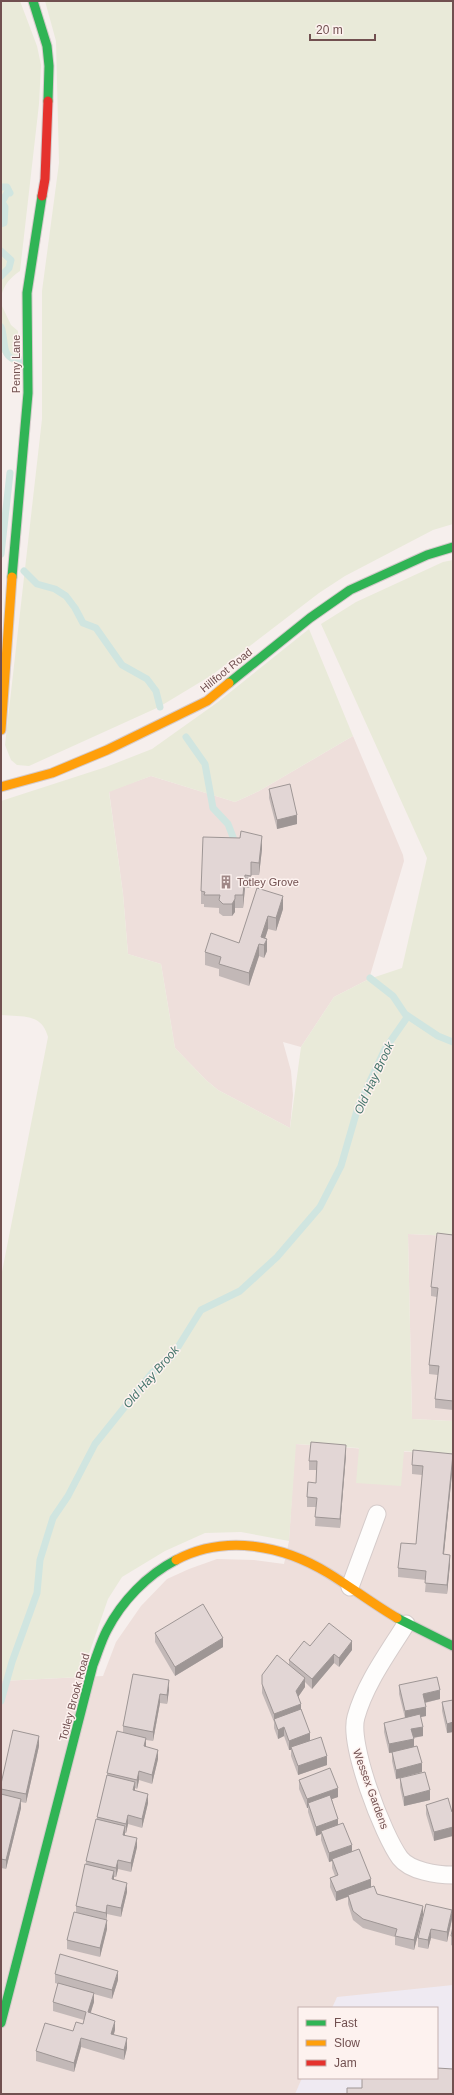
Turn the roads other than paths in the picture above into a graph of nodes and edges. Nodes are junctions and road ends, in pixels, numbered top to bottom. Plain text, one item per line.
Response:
1 (33, 1) edge
2 (453, 547) edge
3 (1, 730) edge
4 (1, 787) edge
5 (377, 1514) dead end
6 (350, 1587) junction
7 (406, 1624) junction
8 (453, 1646) edge
9 (453, 1875) edge
10 (1, 2023) edge

1 - 3 street, Penny Lane
2 - 4 street, Hillfoot Road
5 - 6 street
6 - 7 street, Totley Brook Road
6 - 10 street, Totley Brook Road
7 - 8 street, Totley Brook Road
7 - 9 street, Wessex Gardens

